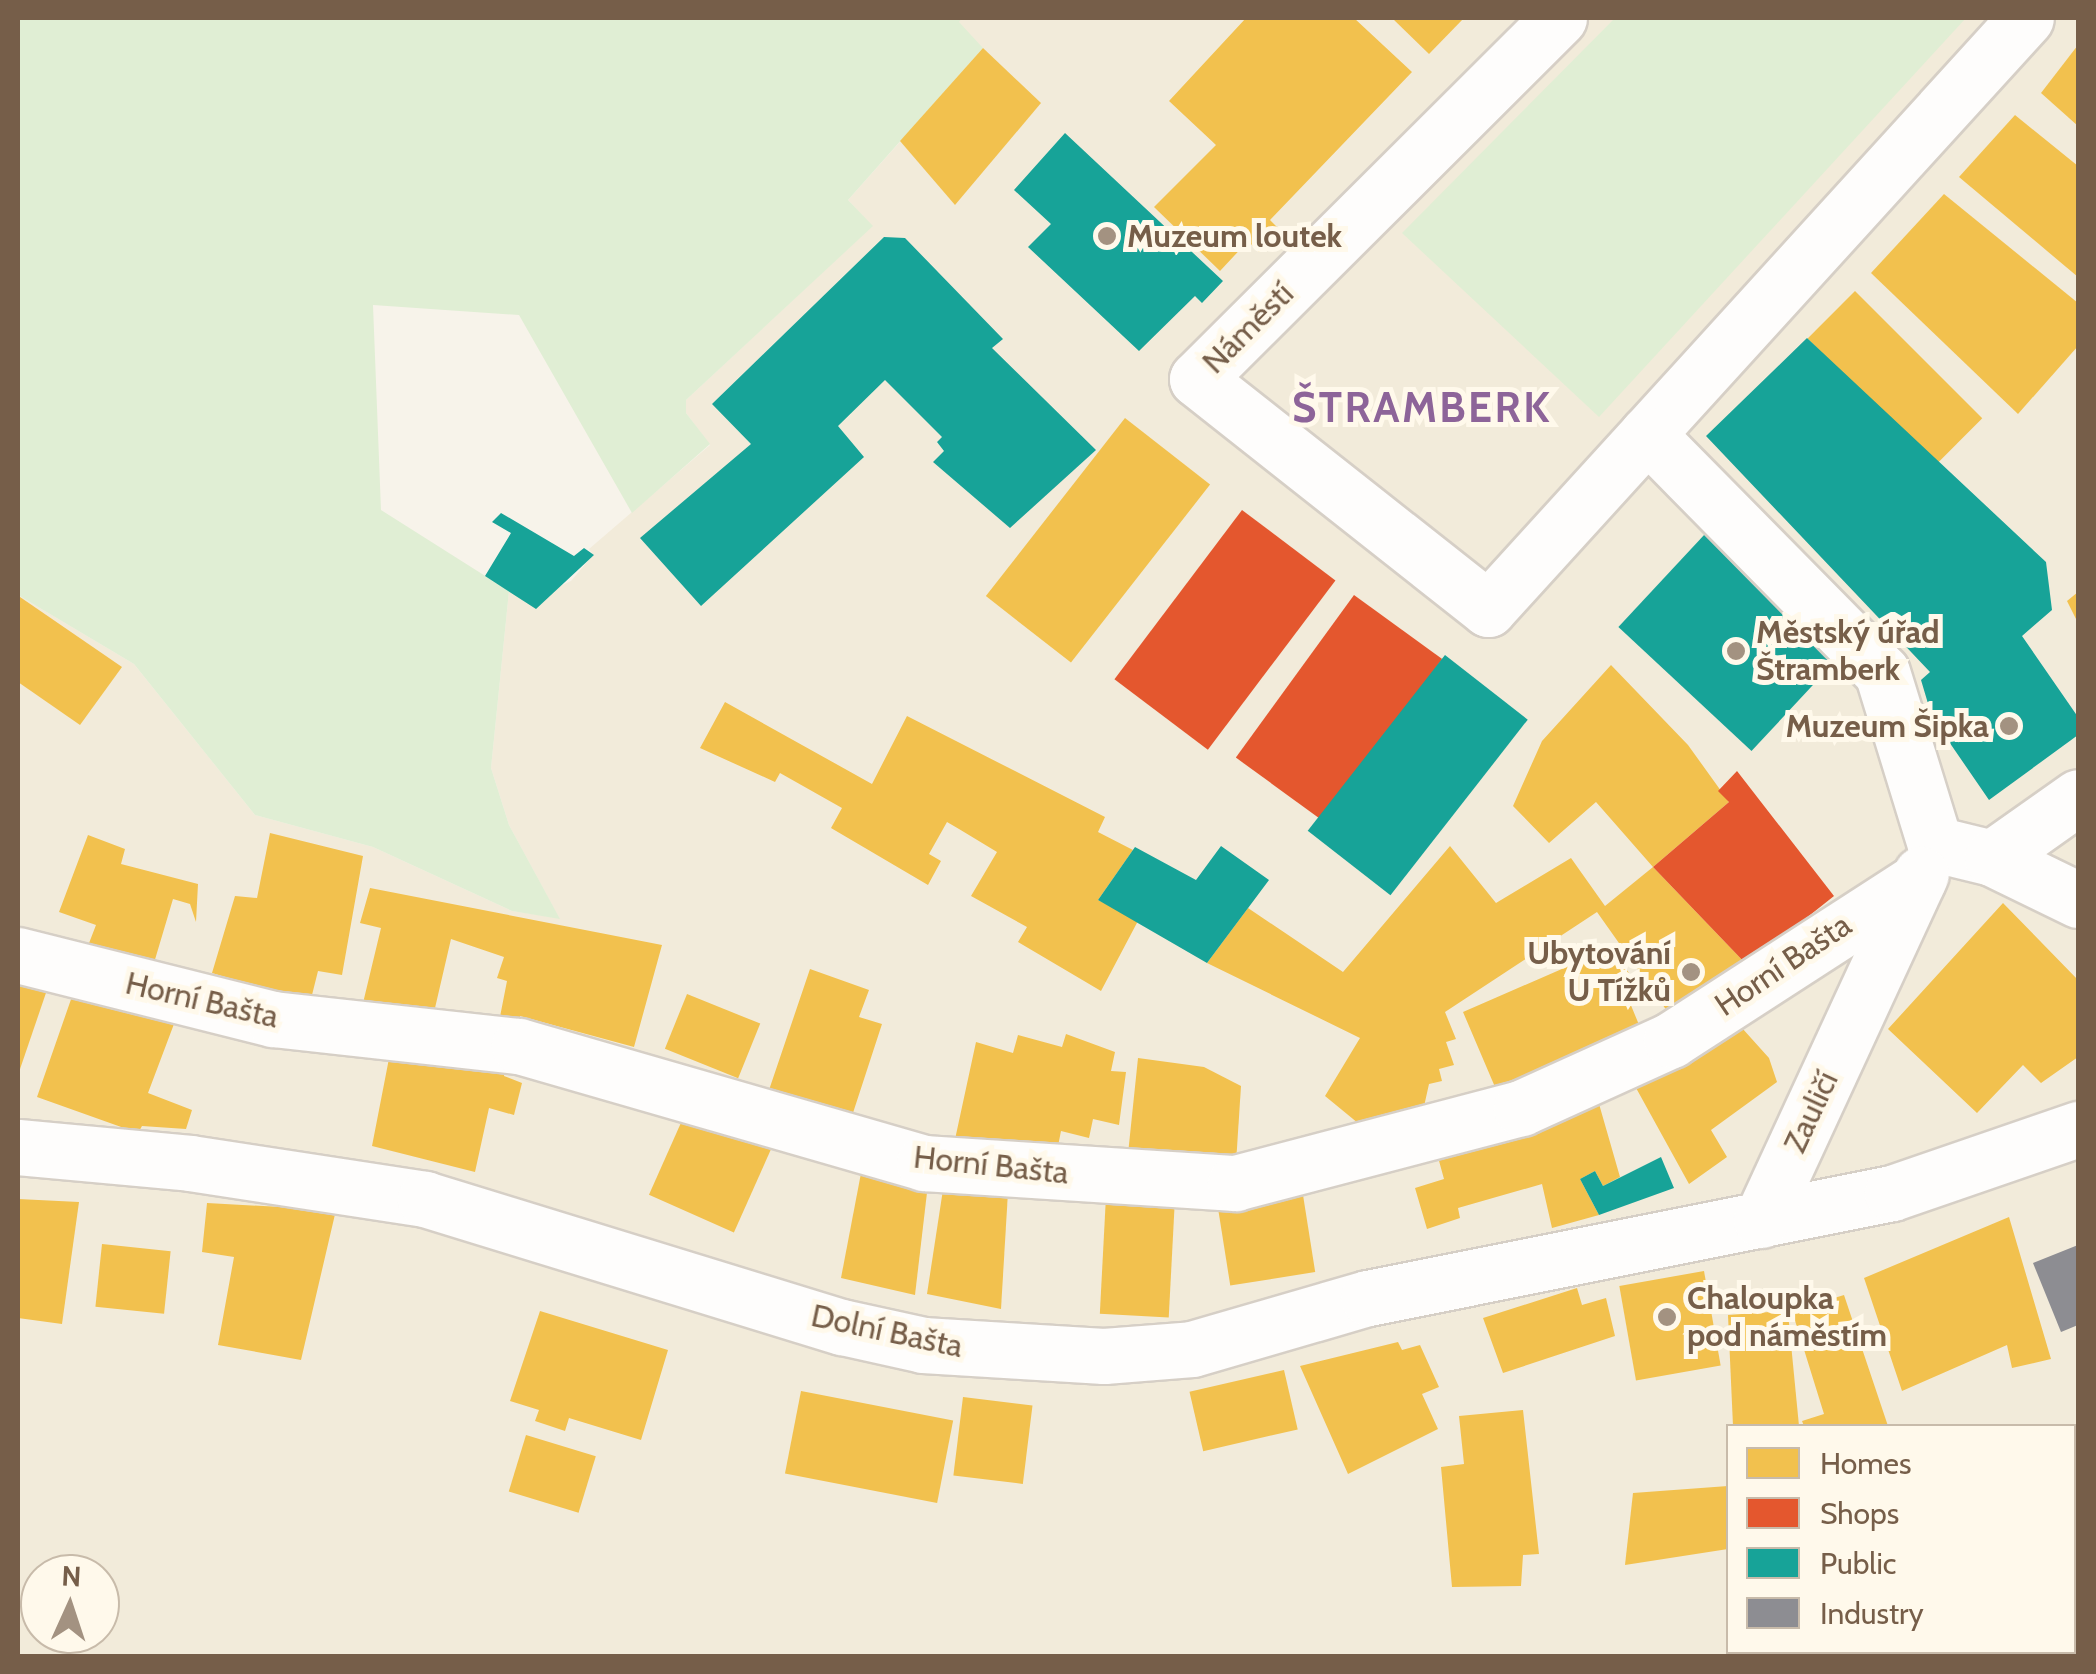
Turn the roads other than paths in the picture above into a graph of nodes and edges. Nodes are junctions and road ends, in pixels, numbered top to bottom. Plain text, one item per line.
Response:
1 (1559, 18) edge
2 (2026, 18) edge
3 (1647, 434) junction
4 (2078, 797) edge
5 (1992, 858) junction
6 (1926, 862) junction
7 (2078, 900) edge
8 (18, 954) edge
9 (2078, 1129) edge
10 (18, 1146) edge
11 (1761, 1220) junction

1 - 3 street, Náměstí
2 - 3 street, Náměstí
3 - 6 street
4 - 5 street
5 - 6 street
5 - 7 street
6 - 8 street, Horní Bašta
6 - 11 street, Zauličí
9 - 11 street
10 - 11 street, Dolní Bašta

